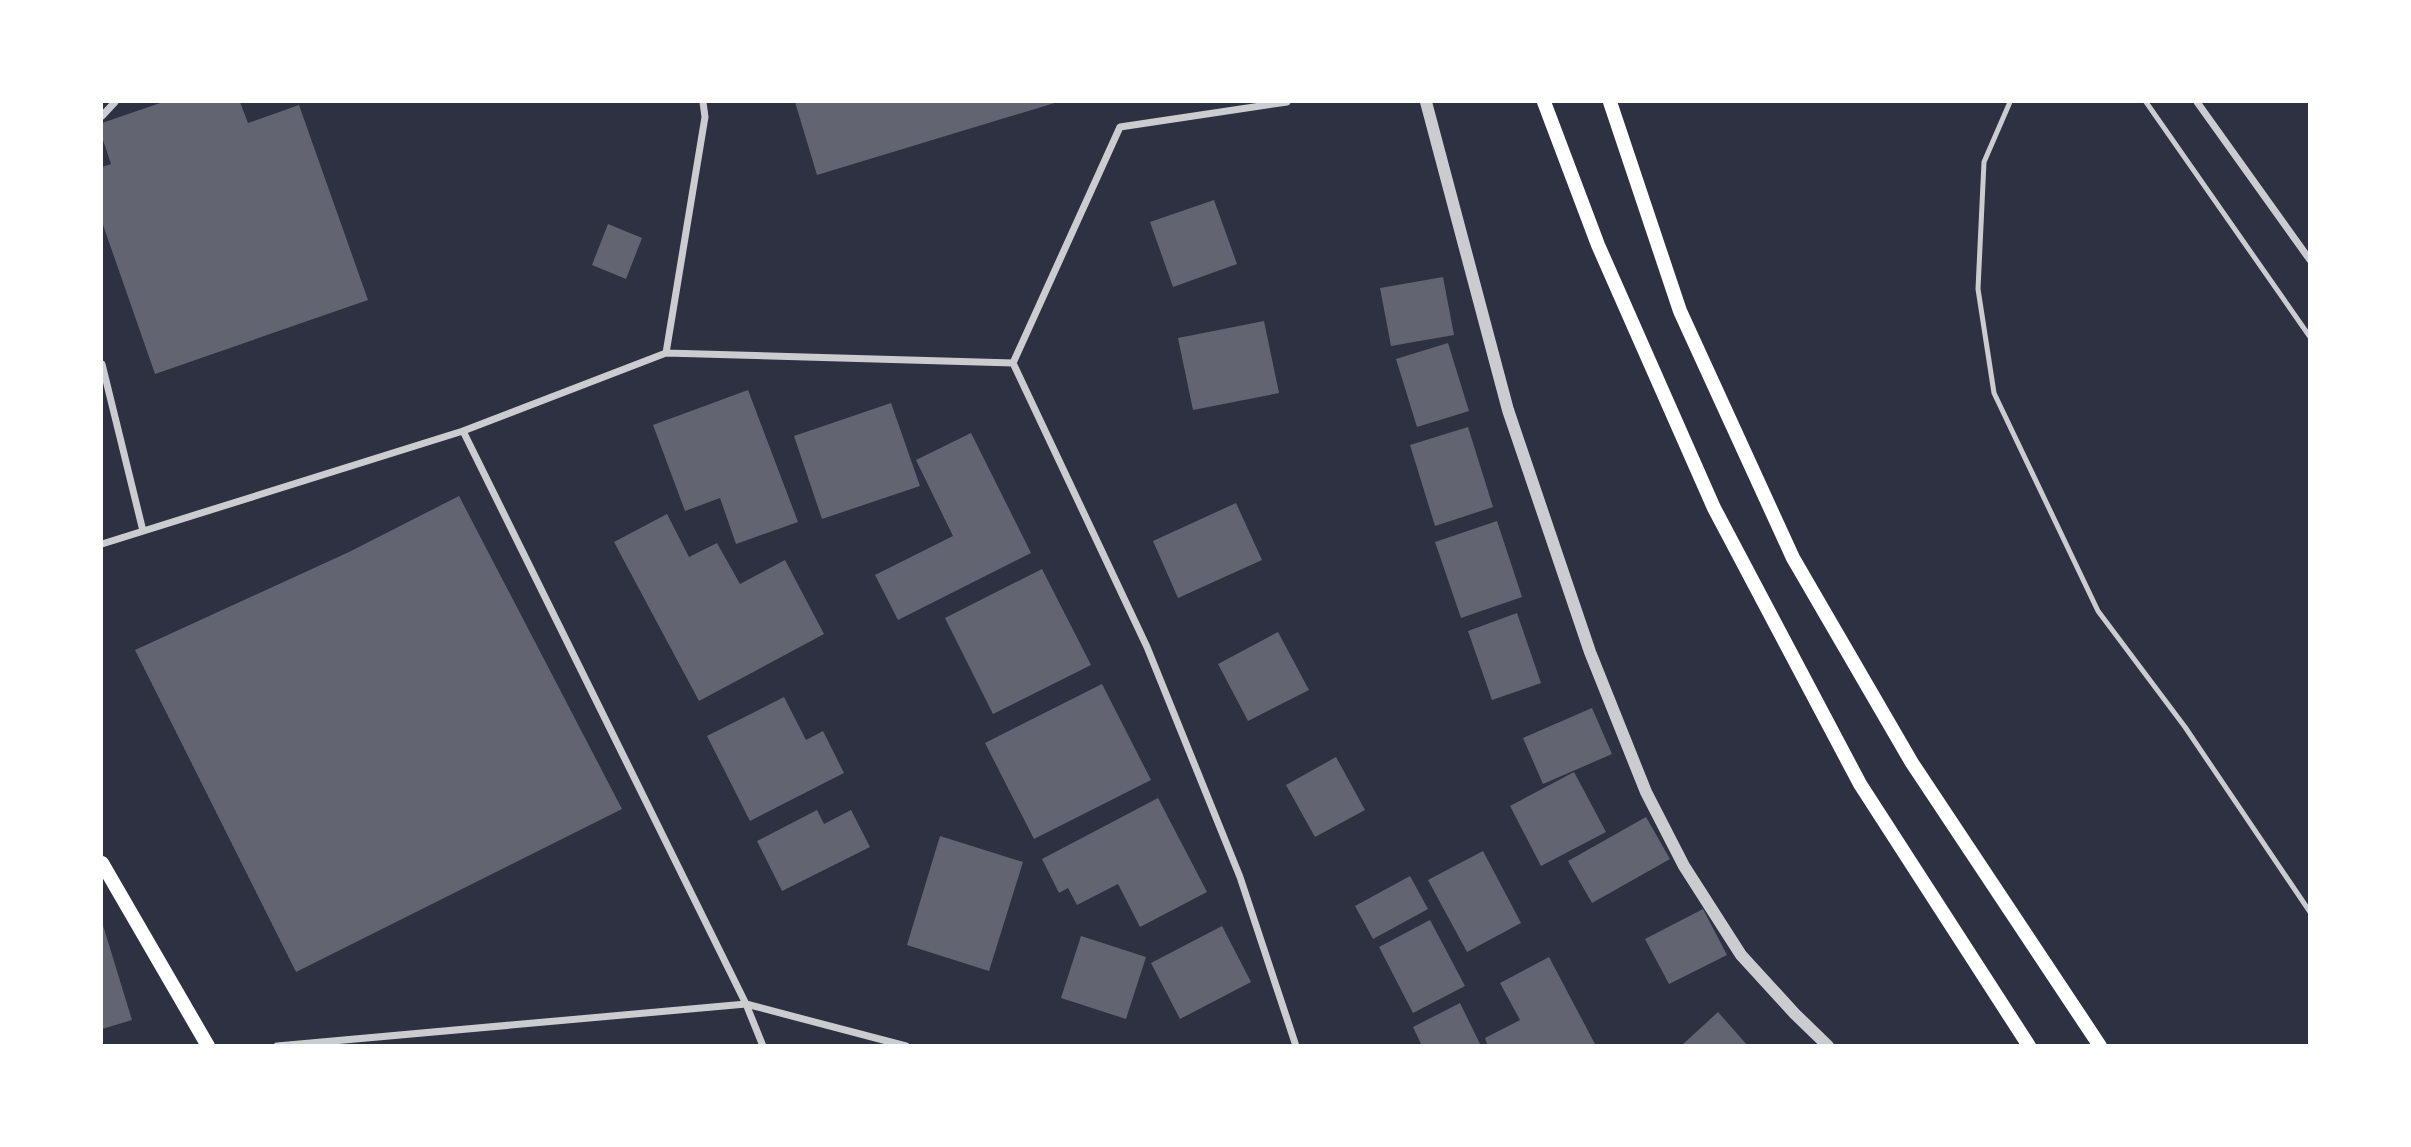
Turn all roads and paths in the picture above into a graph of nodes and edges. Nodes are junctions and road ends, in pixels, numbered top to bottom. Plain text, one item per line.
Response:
1 (116, 102) edge
2 (703, 102) edge
3 (1287, 102) edge
4 (1426, 102) edge
5 (1544, 102) edge
6 (1610, 102) edge
7 (2010, 102) edge
8 (2146, 102) edge
9 (2197, 102) edge
10 (102, 116) edge
11 (2309, 260) edge
12 (2309, 337) edge
13 (666, 353) junction
14 (1013, 363) junction
15 (102, 364) edge
16 (463, 431) junction
17 (143, 531) junction
18 (102, 544) edge
19 (102, 863) edge
20 (2309, 912) edge
21 (746, 1004) junction
22 (208, 1045) edge
23 (277, 1045) edge
24 (763, 1045) edge
25 (906, 1045) edge
26 (1296, 1045) edge
27 (1828, 1045) edge
28 (2029, 1045) edge
29 (2100, 1045) edge

1 - 10 street
2 - 13 street
3 - 14 street
4 - 27 street
5 - 28 main road
6 - 29 main road
7 - 20 lane
8 - 12 lane
9 - 11 street
13 - 14 street
13 - 16 street
14 - 26 street
15 - 17 street
16 - 17 street
16 - 21 street
17 - 18 street
19 - 22 main road
21 - 23 street
21 - 24 street
21 - 25 street

